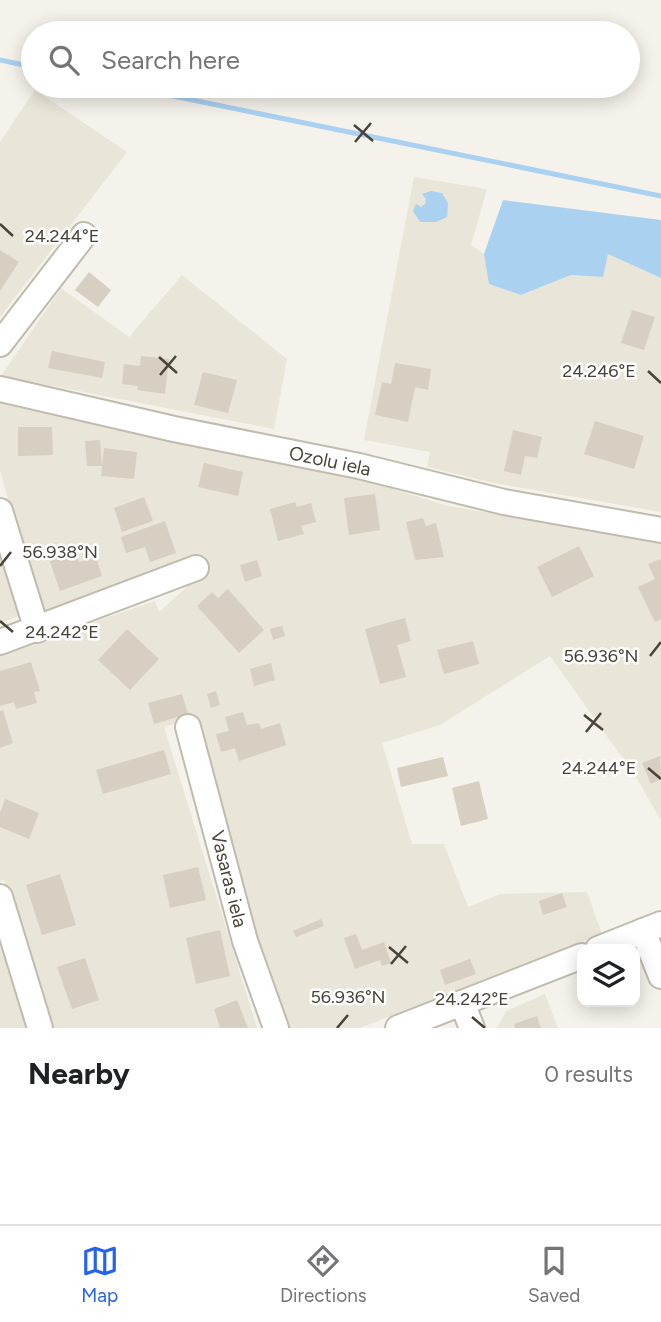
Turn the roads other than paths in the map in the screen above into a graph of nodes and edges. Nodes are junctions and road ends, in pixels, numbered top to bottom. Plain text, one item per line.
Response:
1 (84, 235) dead end
2 (0, 344) edge
3 (0, 389) edge
4 (0, 511) edge
5 (661, 530) edge
6 (196, 568) dead end
7 (37, 630) junction
8 (0, 642) edge
9 (188, 727) dead end
10 (0, 897) edge
11 (652, 928) edge
12 (611, 944) edge
13 (577, 958) edge
14 (661, 976) edge
15 (463, 1003) junction
16 (40, 1028) edge
17 (276, 1028) edge
18 (398, 1028) edge
19 (471, 1028) edge

1 - 2 street
3 - 5 street, Ozolu iela
4 - 7 street
6 - 7 street
7 - 8 street
9 - 17 street, Vasaras iela
10 - 16 street
11 - 12 street
11 - 14 street
13 - 15 street
15 - 18 street
15 - 19 street

